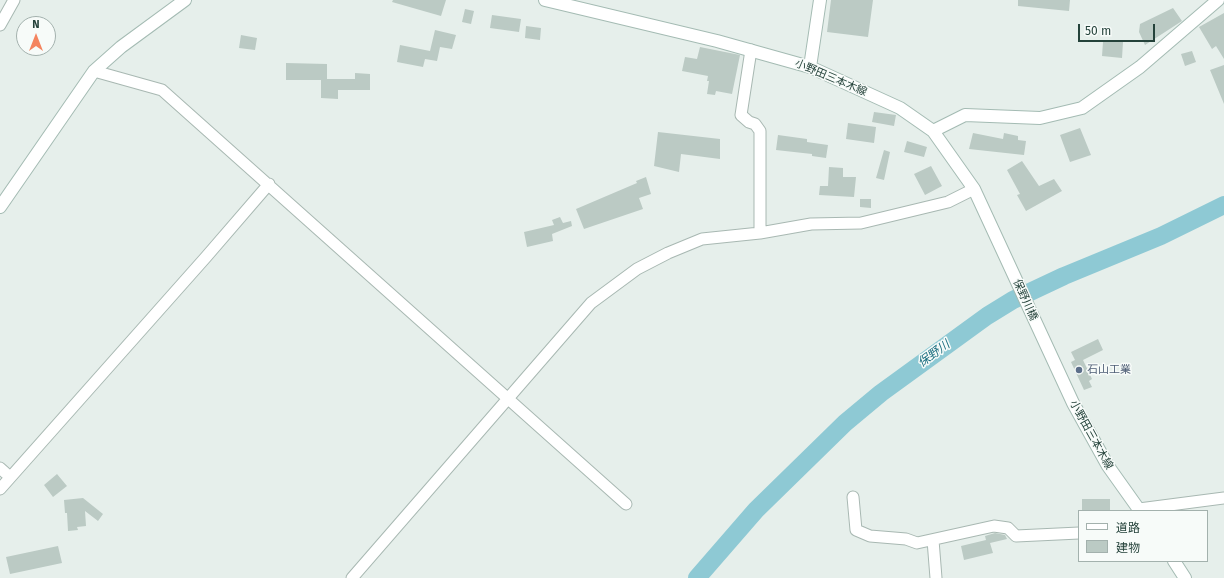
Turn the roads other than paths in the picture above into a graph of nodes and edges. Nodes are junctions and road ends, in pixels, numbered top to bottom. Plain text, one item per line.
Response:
1 (14, 0) edge
2 (185, 0) edge
3 (545, 0) edge
4 (820, 0) edge
5 (1218, 0) edge
6 (584, 4) edge
7 (0, 25) edge
8 (751, 50) junction
9 (810, 67) junction
10 (94, 71) junction
11 (933, 131) junction
12 (269, 184) junction
13 (974, 189) junction
14 (0, 207) edge
15 (760, 233) junction
16 (1001, 246) joint
17 (1049, 354) joint
18 (507, 398) junction
19 (0, 468) edge
20 (10, 477) junction
21 (0, 489) edge
22 (853, 497) dead end
23 (1224, 498) edge
24 (626, 504) dead end
25 (1140, 510) edge
26 (1078, 533) edge
27 (933, 540) junction
28 (1175, 562) edge
29 (352, 578) edge
30 (936, 578) edge
31 (1185, 578) edge

1 - 7 street
2 - 10 main road
3 - 6 main road, 小野田三本木線
4 - 9 main road
5 - 11 main road
6 - 8 main road, 小野田三本木線
8 - 9 main road, 小野田三本木線
8 - 15 street
9 - 11 main road, 小野田三本木線
10 - 12 street
10 - 14 main road
11 - 13 main road, 小野田三本木線
12 - 18 street
12 - 20 street
13 - 15 street
13 - 16 main road, 小野田三本木線
15 - 18 street
16 - 17 main road, 保野川橋
17 - 25 main road, 小野田三本木線
18 - 24 street
18 - 29 street
19 - 20 street
20 - 21 street
22 - 27 street
23 - 25 street
26 - 27 street
27 - 30 street
28 - 31 main road

